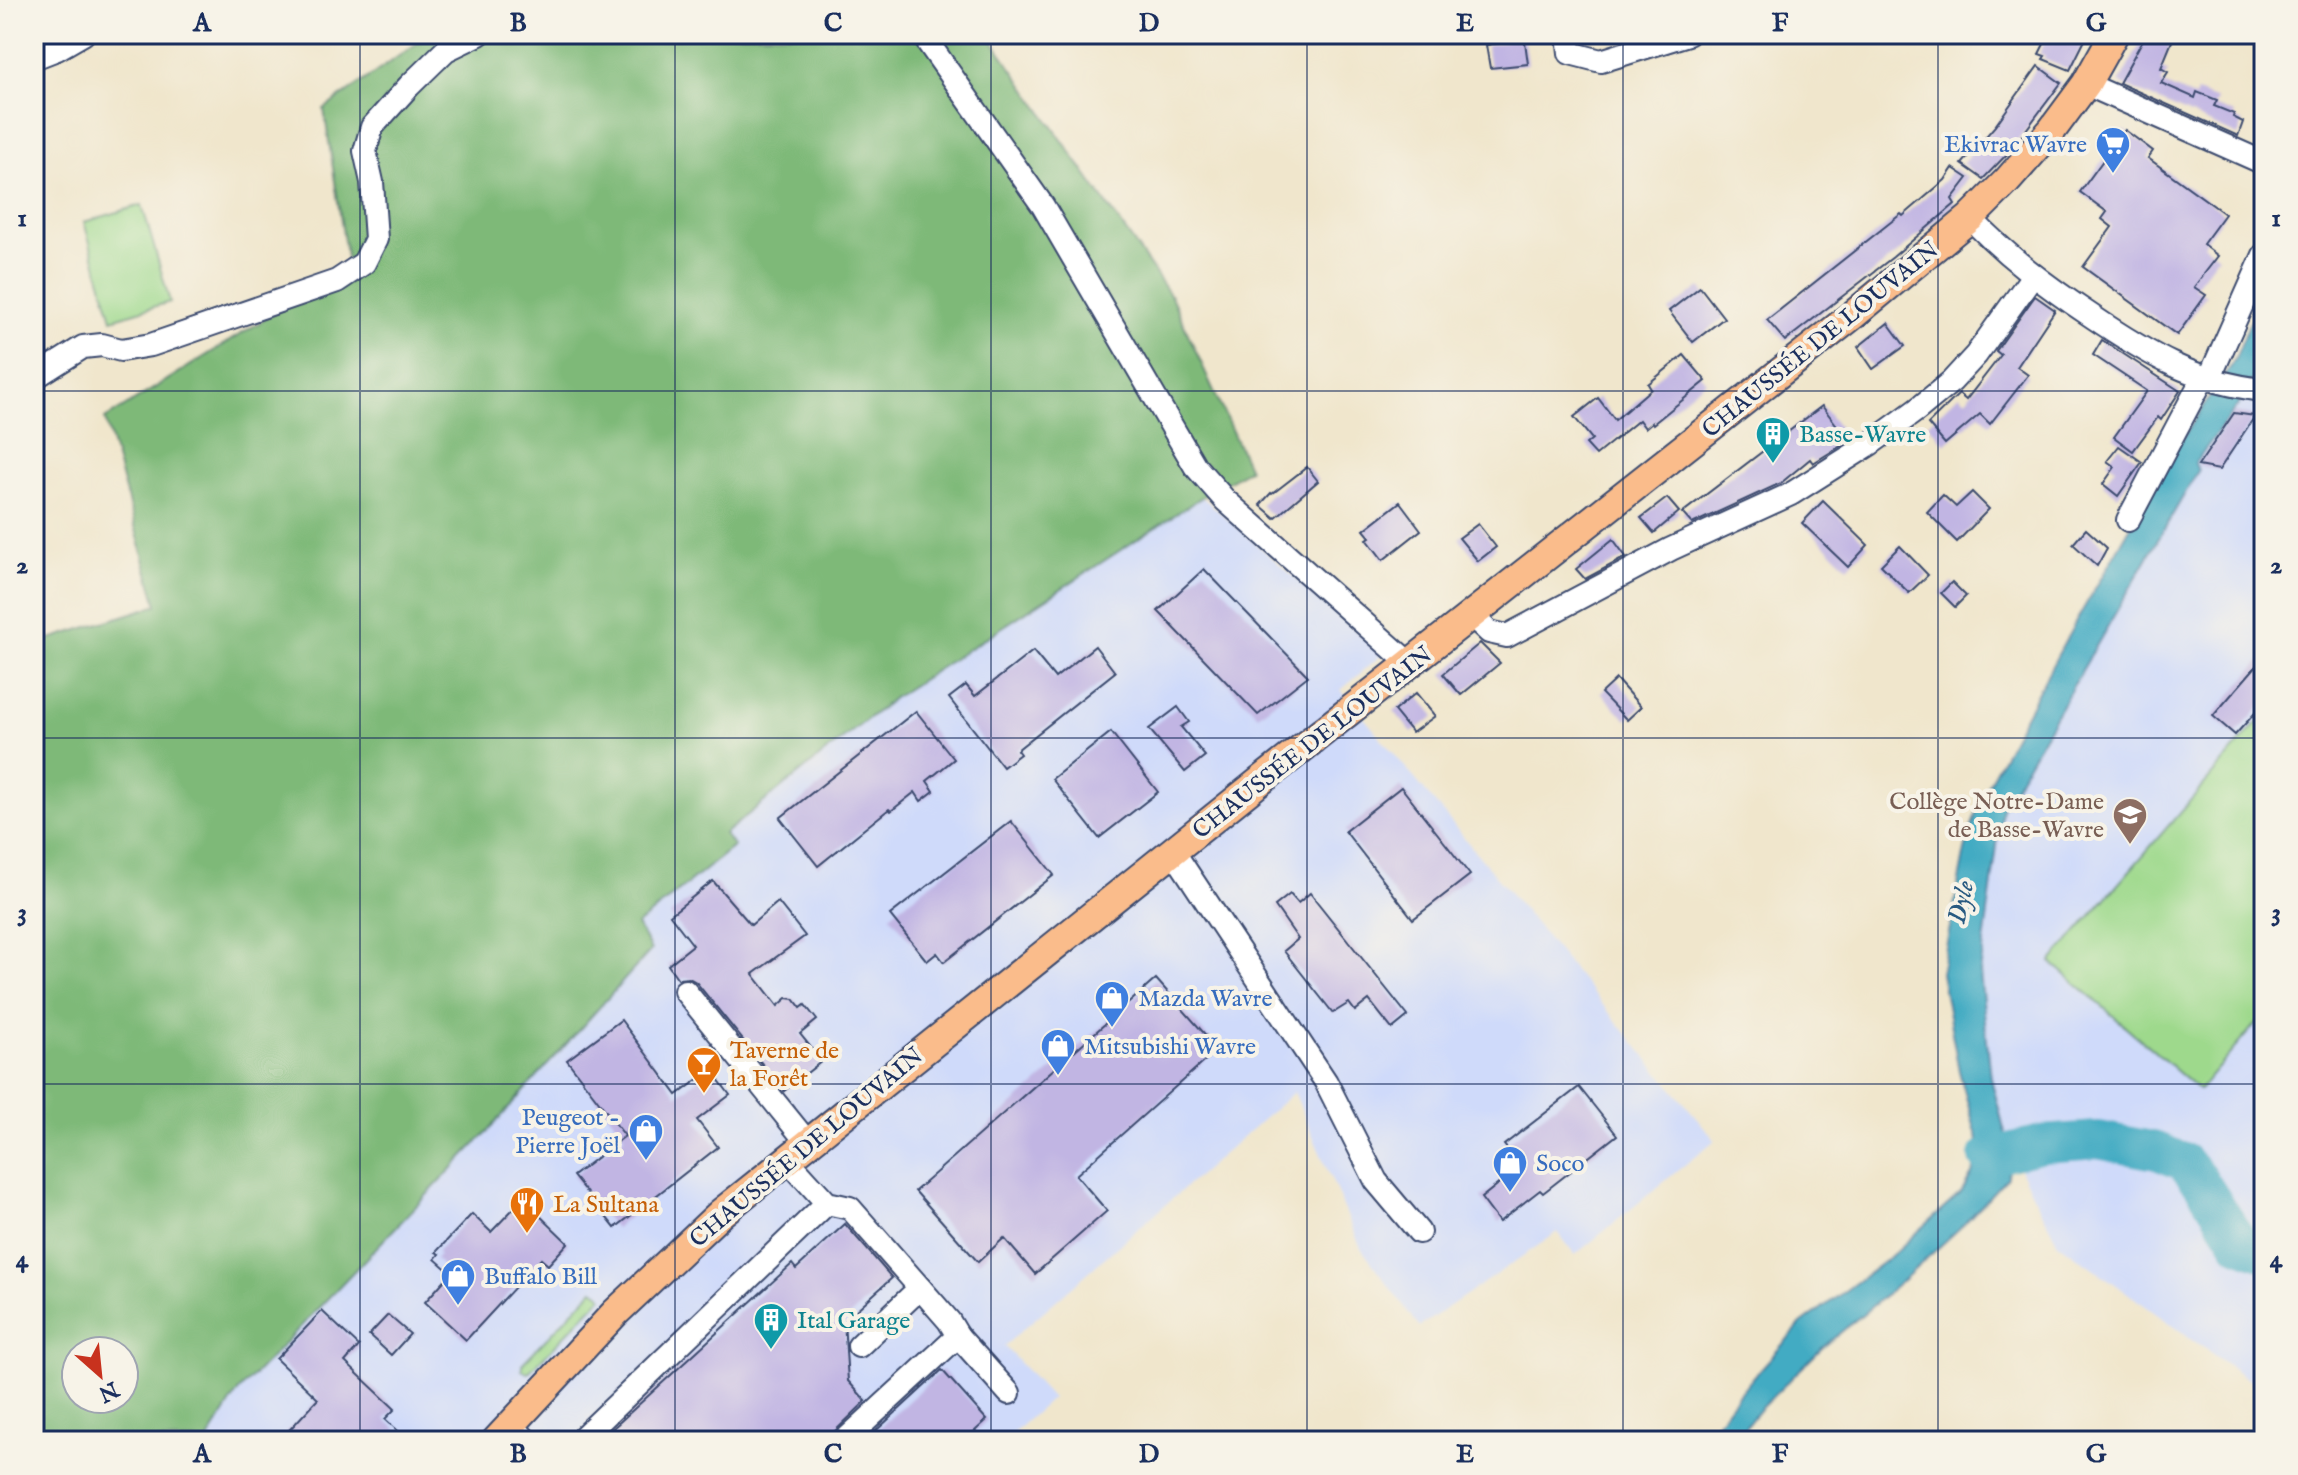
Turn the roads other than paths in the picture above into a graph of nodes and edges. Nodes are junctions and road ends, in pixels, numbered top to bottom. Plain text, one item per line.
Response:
1 (83, 34) edge
2 (479, 34) edge
3 (922, 34) edge
4 (1568, 34) edge
5 (1688, 34) edge
6 (2114, 34) edge
7 (34, 58) edge
8 (2086, 84) junction
9 (2264, 163) edge
10 (1970, 218) junction
11 (2264, 255) edge
12 (2032, 277) junction
13 (34, 378) edge
14 (2210, 379) junction
15 (2259, 389) edge
16 (2128, 520) dead end
17 (1471, 615) junction
18 (1410, 664) junction
19 (1173, 851) junction
20 (685, 991) dead end
21 (797, 1150) junction
22 (827, 1203) junction
23 (1419, 1232) dead end
24 (920, 1288) junction
25 (958, 1336) junction
26 (859, 1346) dead end
27 (1009, 1393) dead end
28 (511, 1436) edge
29 (579, 1441) edge
30 (844, 1441) edge

1 - 7 street
2 - 13 street
3 - 18 street
4 - 5 street
6 - 8 main road, CHAUSSÉE DE LOUVAIN
8 - 9 street
8 - 10 main road, CHAUSSÉE DE LOUVAIN
10 - 12 street
10 - 17 main road, CHAUSSÉE DE LOUVAIN
11 - 14 street
12 - 14 street
12 - 17 street
14 - 15 street
14 - 16 street
17 - 18 main road, CHAUSSÉE DE LOUVAIN
18 - 19 main road, CHAUSSÉE DE LOUVAIN
19 - 21 main road, CHAUSSÉE DE LOUVAIN
19 - 23 street
20 - 21 street
21 - 22 street
21 - 28 main road, CHAUSSÉE DE LOUVAIN
22 - 24 street
22 - 29 street
24 - 25 street
24 - 26 street
25 - 27 street
25 - 30 street

